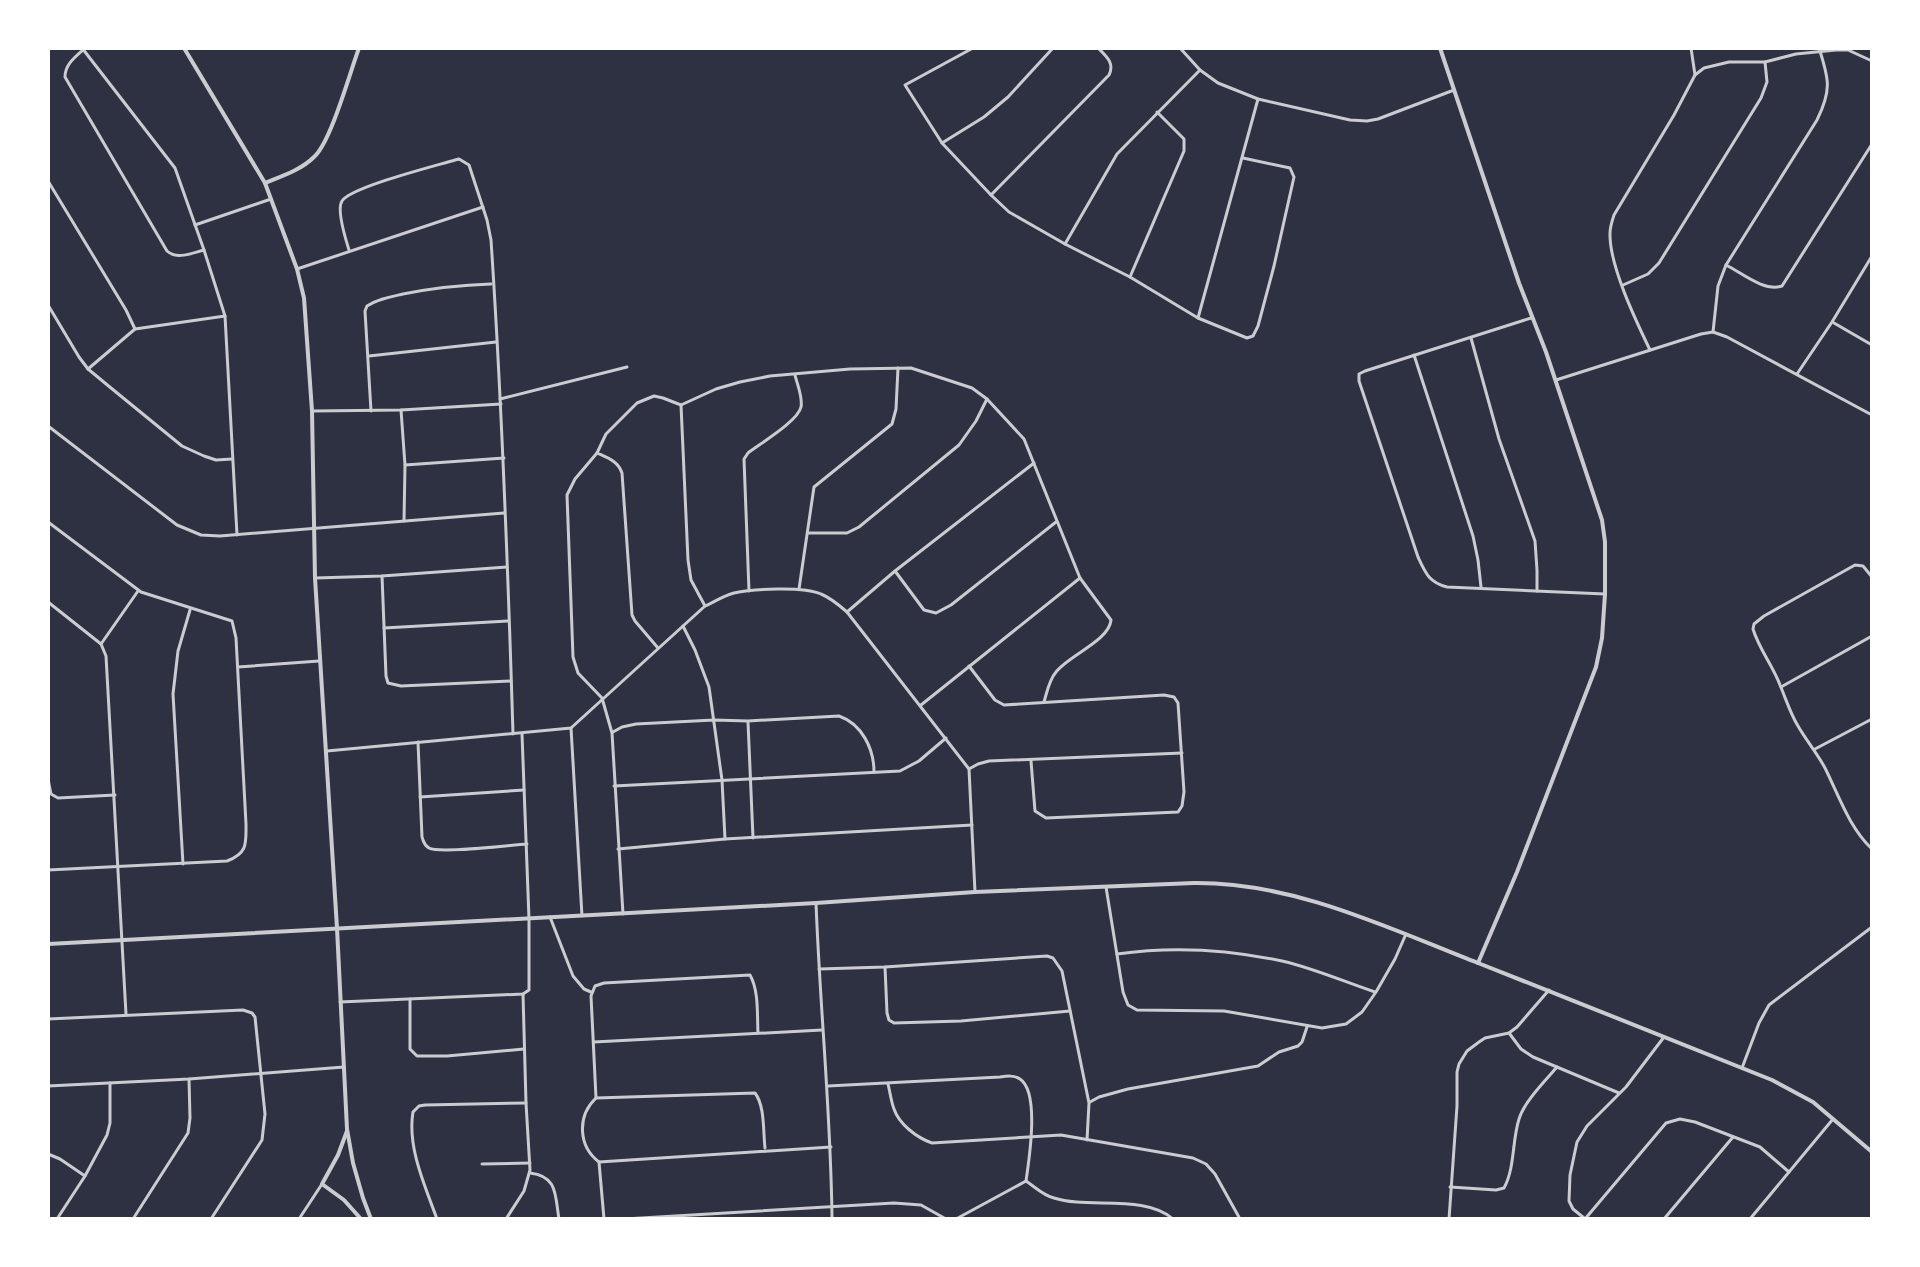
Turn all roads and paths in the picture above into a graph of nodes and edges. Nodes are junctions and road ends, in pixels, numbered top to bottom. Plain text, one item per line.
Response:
1 (184, 48) edge
2 (359, 48) edge
3 (973, 48) edge
4 (1053, 48) edge
5 (1098, 48) edge
6 (1180, 48) edge
7 (1440, 48) edge
8 (1691, 48) edge
9 (82, 49) edge
10 (1820, 50) edge
11 (1872, 61) edge
12 (1765, 62) junction
13 (1200, 70) junction
14 (1695, 75) junction
15 (1454, 90) junction
16 (1258, 99) junction
17 (1157, 112) junction
18 (942, 143) junction
19 (1872, 144) edge
20 (1243, 158) junction
21 (48, 181) edge
22 (265, 183) junction
23 (991, 195) junction
24 (271, 199) junction
25 (483, 207) junction
26 (195, 225) junction
27 (1065, 244) junction
28 (204, 250) junction
29 (349, 250) junction
30 (1872, 256) edge
31 (1726, 265) junction
32 (297, 269) junction
33 (1130, 277) junction
34 (492, 284) junction
35 (1623, 285) junction
36 (48, 305) edge
37 (225, 316) junction
38 (1534, 317) junction
39 (1198, 318) junction
40 (1832, 322) junction
41 (135, 329) junction
42 (1713, 332) junction
43 (1471, 338) junction
44 (496, 342) junction
45 (1872, 345) edge
46 (1650, 350) junction
47 (1414, 355) junction
48 (369, 356) junction
49 (627, 367) dead end
50 (898, 367) junction
51 (88, 369) junction
52 (1797, 374) junction
53 (795, 375) junction
54 (1554, 380) junction
55 (987, 399) junction
56 (500, 401) junction
57 (681, 405) junction
58 (401, 410) junction
59 (312, 411) junction
60 (371, 411) junction
61 (1872, 415) edge
62 (48, 426) edge
63 (597, 453) junction
64 (504, 458) junction
65 (232, 459) junction
66 (1034, 463) junction
67 (405, 465) junction
68 (504, 513) junction
69 (404, 521) junction
70 (48, 522) edge
71 (1056, 522) junction
72 (315, 530) junction
73 (809, 533) junction
74 (237, 535) junction
75 (507, 567) junction
76 (895, 571) junction
77 (382, 576) junction
78 (1872, 577) edge
79 (315, 578) junction
80 (1080, 578) junction
81 (1481, 587) junction
82 (799, 589) junction
83 (138, 590) junction
84 (749, 591) junction
85 (1537, 591) junction
86 (1605, 594) junction
87 (48, 602) edge
88 (705, 606) junction
89 (190, 609) junction
90 (847, 612) junction
91 (508, 621) junction
92 (683, 626) junction
93 (384, 628) junction
94 (1872, 636) edge
95 (101, 644) junction
96 (658, 648) junction
97 (319, 661) junction
98 (969, 666) junction
99 (238, 667) junction
100 (511, 681) junction
101 (1781, 687) junction
102 (602, 698) junction
103 (1044, 702) junction
104 (921, 705) junction
105 (1872, 719) edge
106 (714, 720) junction
107 (748, 721) junction
108 (571, 728) junction
109 (612, 733) junction
110 (513, 734) junction
111 (522, 734) junction
112 (946, 738) junction
113 (418, 742) junction
114 (1814, 750) junction
115 (326, 751) junction
116 (1182, 753) junction
117 (1031, 761) junction
118 (969, 769) junction
119 (874, 772) junction
120 (751, 777) junction
121 (48, 779) edge
122 (722, 780) junction
123 (614, 786) junction
124 (524, 790) junction
125 (115, 795) junction
126 (420, 797) junction
127 (972, 825) junction
128 (753, 838) junction
129 (725, 839) junction
130 (527, 844) junction
131 (618, 849) junction
132 (1872, 849) edge
133 (183, 864) junction
134 (118, 867) junction
135 (48, 870) edge
136 (1106, 887) junction
137 (975, 892) junction
138 (816, 903) junction
139 (623, 914) junction
140 (582, 916) junction
141 (550, 917) junction
142 (529, 919) junction
143 (1872, 927) edge
144 (337, 928) junction
145 (1406, 934) junction
146 (122, 940) junction
147 (48, 944) edge
148 (1117, 954) junction
149 (1478, 963) junction
150 (885, 967) junction
151 (819, 969) junction
152 (1549, 990) junction
153 (592, 992) junction
154 (1376, 992) junction
155 (523, 994) junction
156 (410, 999) junction
157 (340, 1002) junction
158 (1070, 1011) junction
159 (126, 1014) junction
160 (48, 1019) edge
161 (1307, 1027) junction
162 (822, 1030) junction
163 (758, 1033) junction
164 (1509, 1033) junction
165 (1664, 1037) junction
166 (594, 1042) junction
167 (524, 1049) junction
168 (345, 1067) junction
169 (1557, 1067) junction
170 (1742, 1068) junction
171 (260, 1073) junction
172 (189, 1079) junction
173 (110, 1083) junction
174 (888, 1084) junction
175 (48, 1086) edge
176 (828, 1086) junction
177 (1619, 1093) junction
178 (596, 1098) junction
179 (526, 1103) junction
180 (1089, 1103) junction
181 (1833, 1119) junction
182 (347, 1129) junction
183 (1032, 1137) junction
184 (1733, 1137) junction
185 (1087, 1140) junction
186 (831, 1147) junction
187 (765, 1150) junction
188 (1872, 1152) edge
189 (48, 1154) edge
190 (599, 1162) junction
191 (530, 1163) junction
192 (482, 1164) dead end
193 (1789, 1172) junction
194 (530, 1173) junction
195 (85, 1176) junction
196 (1026, 1181) junction
197 (322, 1184) junction
198 (1450, 1187) junction
199 (832, 1206) junction
200 (57, 1219) edge
201 (133, 1219) edge
202 (211, 1219) edge
203 (299, 1219) edge
204 (361, 1219) edge
205 (371, 1219) edge
206 (437, 1219) edge
207 (506, 1219) edge
208 (559, 1219) edge
209 (604, 1219) edge
210 (624, 1219) edge
211 (832, 1219) edge
212 (946, 1219) edge
213 (956, 1219) edge
214 (1173, 1219) edge
215 (1240, 1219) edge
216 (1449, 1219) edge
217 (1586, 1219) edge
218 (1664, 1219) edge
219 (1750, 1219) edge

1 - 22 street
2 - 22 street
3 - 18 street
4 - 18 street
5 - 23 street
6 - 13 street
7 - 15 street
8 - 14 street
9 - 26 street
9 - 28 street
10 - 11 street
10 - 12 street
10 - 31 street
12 - 14 street
12 - 35 street
13 - 16 street
13 - 17 street
14 - 35 street
15 - 16 street
15 - 38 street
16 - 20 street
17 - 27 street
17 - 33 street
18 - 23 street
19 - 31 street
20 - 39 street
20 - 39 street
21 - 41 street
22 - 24 street
23 - 27 street
24 - 26 street
24 - 32 street
25 - 29 street
25 - 29 street
25 - 34 street
26 - 28 street
27 - 33 street
28 - 37 street
29 - 32 street
30 - 40 street
31 - 42 street
32 - 59 street
33 - 39 street
34 - 44 street
34 - 48 street
35 - 46 street
36 - 51 street
37 - 41 street
37 - 65 street
38 - 43 street
38 - 54 street
40 - 45 street
40 - 52 street
41 - 51 street
42 - 46 street
42 - 52 street
43 - 47 street
43 - 85 street
44 - 48 street
44 - 56 street
46 - 54 street
47 - 81 street
47 - 81 street
48 - 60 street
49 - 56 street
50 - 53 street
50 - 55 street
50 - 73 street
51 - 65 street
52 - 61 street
53 - 57 street
53 - 84 street
54 - 86 street
55 - 66 street
55 - 73 street
56 - 58 street
56 - 64 street
57 - 63 street
57 - 88 street
58 - 60 street
58 - 67 street
59 - 60 street
59 - 72 street
62 - 74 street
63 - 96 street
63 - 102 street
64 - 67 street
64 - 68 street
65 - 74 street
66 - 71 street
66 - 76 street
67 - 69 street
68 - 69 street
68 - 75 street
69 - 72 street
70 - 83 street
71 - 76 street
71 - 80 street
72 - 74 street
72 - 79 street
73 - 82 street
75 - 77 street
75 - 91 street
76 - 90 street
77 - 79 street
77 - 93 street
78 - 101 street
79 - 97 street
80 - 98 street
80 - 103 street
81 - 85 street
82 - 84 street
82 - 90 street
83 - 89 street
83 - 95 street
84 - 88 street
85 - 86 street
86 - 149 street
87 - 95 street
88 - 92 street
89 - 99 street
89 - 133 street
90 - 104 street
91 - 93 street
91 - 100 street
92 - 96 street
92 - 106 street
93 - 100 street
94 - 101 street
95 - 125 street
96 - 102 street
97 - 99 street
97 - 115 street
98 - 103 street
98 - 104 street
99 - 133 street
100 - 110 street
101 - 114 street
102 - 108 street
102 - 109 street
103 - 116 street
104 - 112 street
105 - 114 street
106 - 107 street
106 - 109 street
106 - 122 street
107 - 119 street
107 - 120 street
108 - 111 street
108 - 140 street
109 - 123 street
110 - 111 street
110 - 113 street
111 - 124 street
112 - 118 street
112 - 119 street
113 - 115 street
113 - 126 street
114 - 132 street
115 - 144 street
116 - 117 street
116 - 117 street
117 - 118 street
118 - 127 street
119 - 120 street
120 - 122 street
120 - 128 street
121 - 125 street
122 - 123 street
122 - 129 street
123 - 131 street
124 - 126 street
124 - 130 street
125 - 134 street
126 - 130 street
127 - 128 street
127 - 137 street
128 - 129 street
129 - 131 street
130 - 142 street
131 - 139 street
133 - 134 street
134 - 135 street
134 - 146 street
136 - 137 street
136 - 145 street
136 - 148 street
137 - 138 street
138 - 139 street
138 - 151 street
139 - 140 street
140 - 141 street
141 - 142 street
141 - 153 street
142 - 144 street
142 - 155 street
143 - 170 street
144 - 146 street
144 - 157 street
145 - 149 street
145 - 154 street
146 - 147 street
146 - 159 street
148 - 154 street
148 - 161 street
149 - 152 street
150 - 151 street
150 - 158 street
150 - 158 street
151 - 162 street
152 - 164 street
152 - 165 street
153 - 163 street
153 - 166 street
154 - 161 street
155 - 156 street
155 - 167 street
156 - 157 street
156 - 167 street
157 - 168 street
158 - 180 street
159 - 160 street
159 - 171 street
161 - 180 street
162 - 163 street
162 - 176 street
163 - 166 street
164 - 169 street
164 - 198 street
165 - 170 street
165 - 177 street
166 - 178 street
167 - 179 street
168 - 171 street
168 - 182 street
169 - 177 street
169 - 198 street
170 - 181 street
171 - 172 street
171 - 202 street
172 - 173 street
172 - 201 street
173 - 175 street
173 - 195 street
174 - 176 street
174 - 183 street
174 - 183 street
176 - 186 street
177 - 217 street
178 - 187 street
178 - 190 street
179 - 191 street
179 - 206 street
180 - 185 street
181 - 188 street
181 - 193 street
182 - 197 street
182 - 205 street
183 - 185 street
183 - 196 street
184 - 193 street
184 - 217 street
184 - 218 street
185 - 215 street
186 - 187 street
186 - 199 street
187 - 190 street
189 - 195 street
190 - 209 street
191 - 192 street
191 - 194 street
193 - 219 street
194 - 207 street
194 - 208 street
195 - 200 street
196 - 213 street
196 - 214 street
197 - 203 street
197 - 204 street
198 - 216 street
199 - 210 street
199 - 211 street
199 - 212 street

